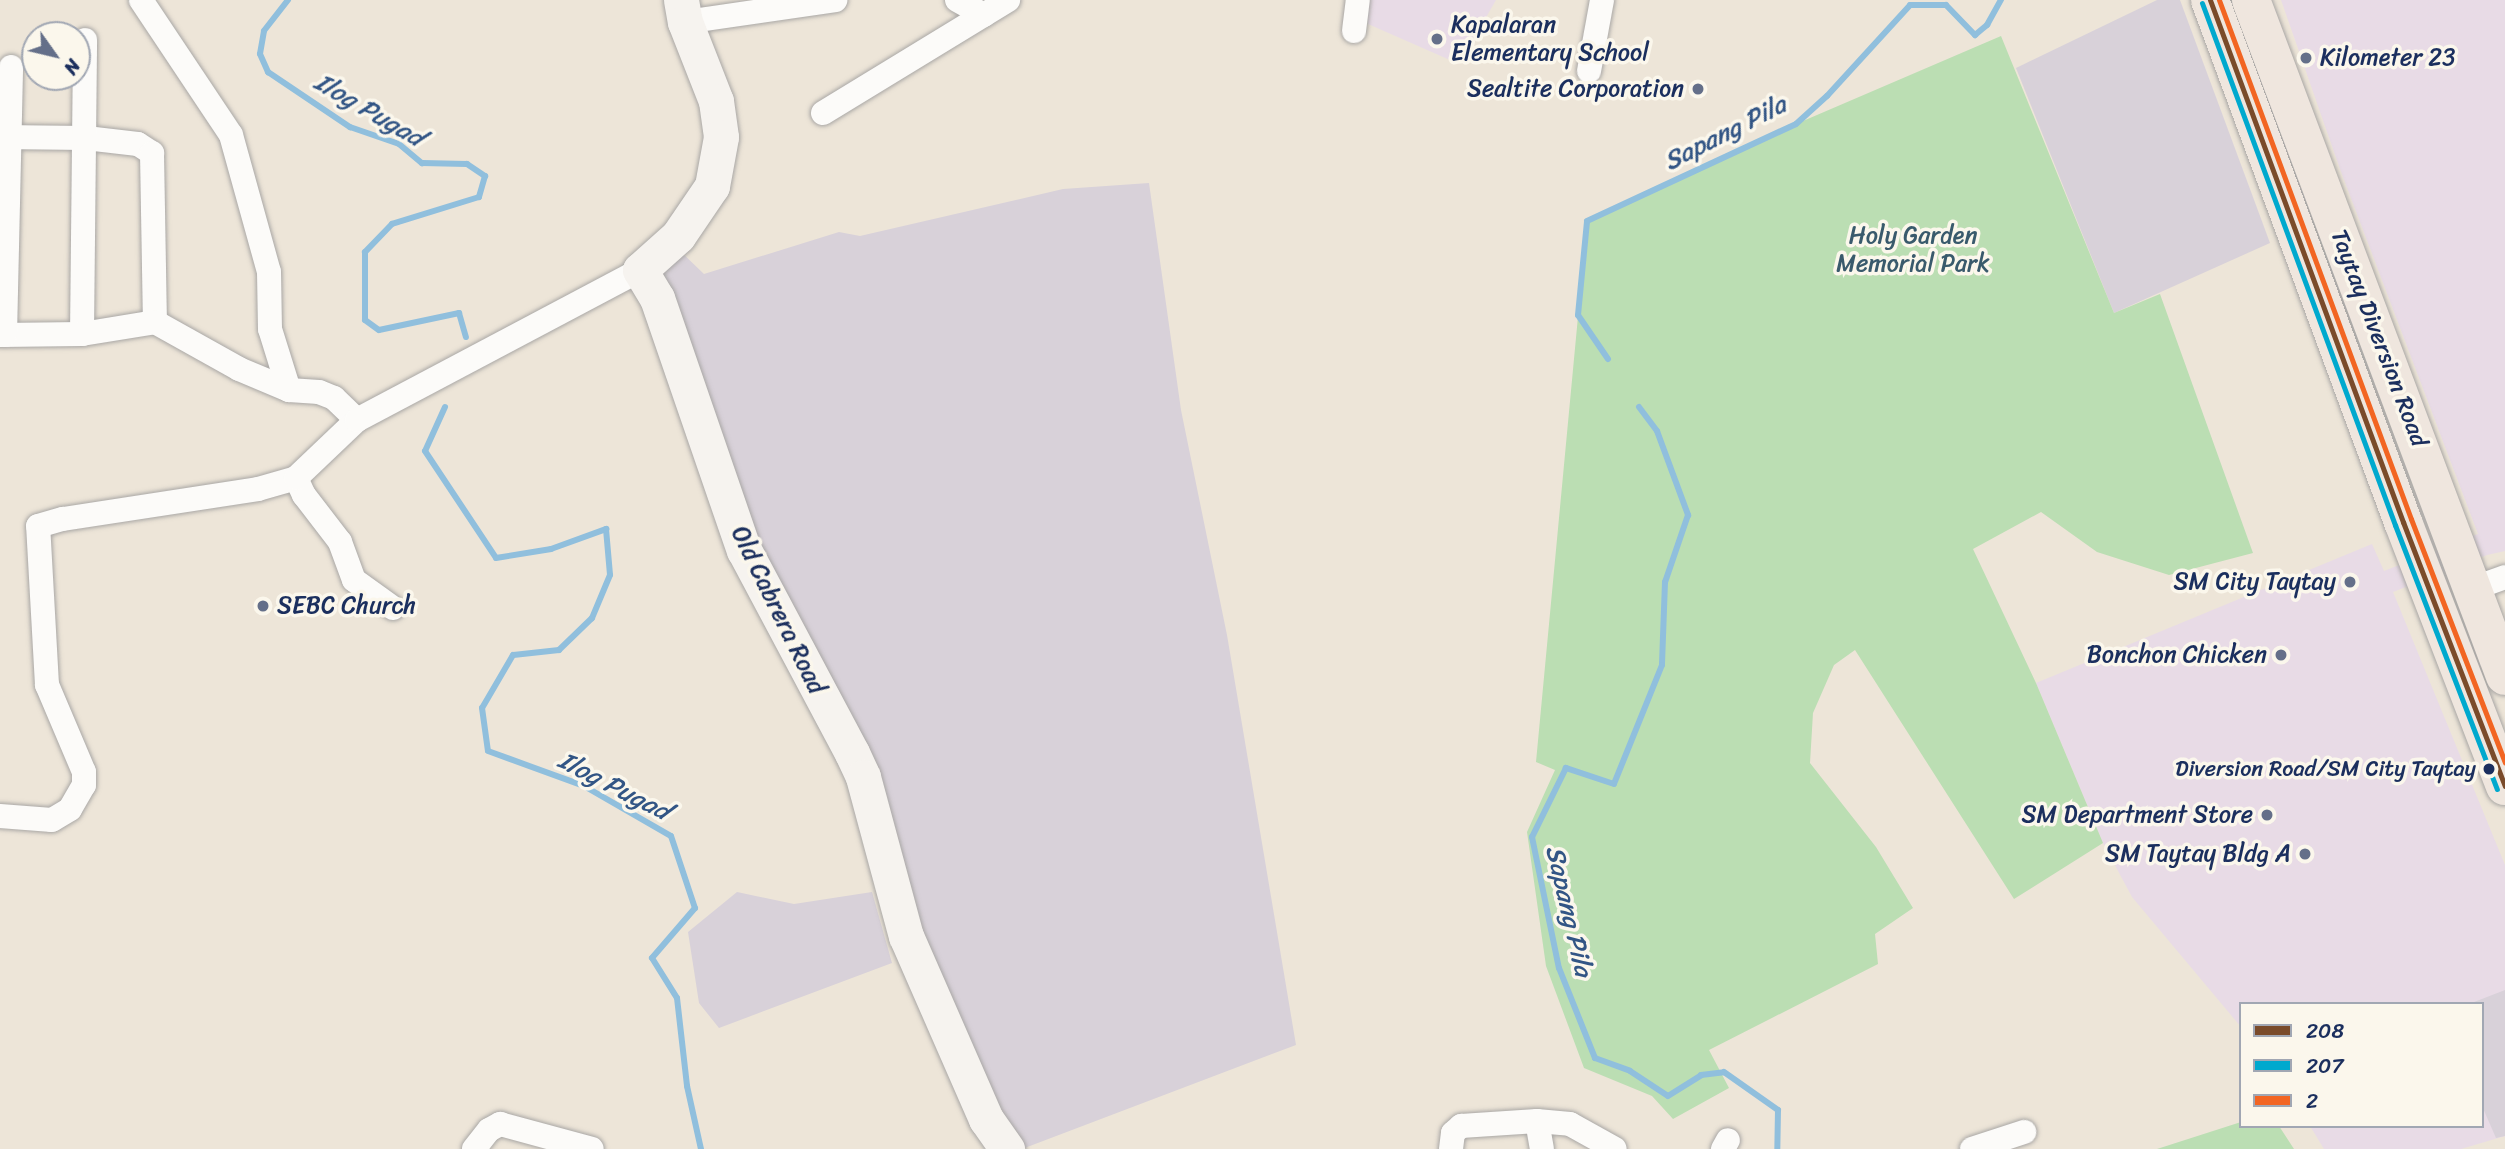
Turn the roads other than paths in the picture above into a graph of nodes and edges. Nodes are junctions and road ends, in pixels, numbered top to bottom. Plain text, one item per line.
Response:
1 (141, 0) edge
2 (835, 0) edge
3 (957, 0) edge
4 (1007, 0) edge
5 (1358, 0) edge
6 (1602, 0) edge
7 (2210, 0) edge
8 (2251, 0) edge
9 (683, 11) edge
10 (984, 15) junction
11 (1354, 31) dead end
12 (11, 67) dead end
13 (1589, 71) dead end
14 (86, 91) edge
15 (823, 113) dead end
16 (5, 137) edge
17 (86, 138) junction
18 (640, 270) junction
19 (155, 321) junction
20 (82, 334) junction
21 (2, 335) edge
22 (289, 390) junction
23 (357, 420) junction
24 (296, 478) junction
25 (2488, 583) edge
26 (393, 608) dead end
27 (2505, 676) edge
28 (2505, 786) edge
29 (0, 816) edge
30 (1537, 1121) junction
31 (2024, 1132) dead end
32 (548, 1143) edge
33 (1451, 1148) edge
34 (474, 1149) edge
35 (592, 1149) edge
36 (1007, 1149) edge
37 (1542, 1149) edge
38 (1615, 1149) edge
39 (1972, 1149) edge

1 - 22 street
2 - 9 street
3 - 10 street
4 - 10 street
5 - 11 street
6 - 13 street
7 - 28 main road, Taytay Diversion Road
8 - 25 main road, Taytay Diversion Road
9 - 18 street
10 - 15 street
12 - 16 street
14 - 17 street
16 - 17 street
16 - 21 street
17 - 19 street
17 - 20 street
18 - 23 street
18 - 36 street, Old Cabrera Road
19 - 20 street
19 - 22 street
20 - 21 street
22 - 23 street
23 - 24 street
24 - 26 street
24 - 29 street
25 - 27 main road, Taytay Diversion Road
30 - 33 street
30 - 37 street
30 - 38 street
31 - 39 street
32 - 34 street
32 - 35 street

